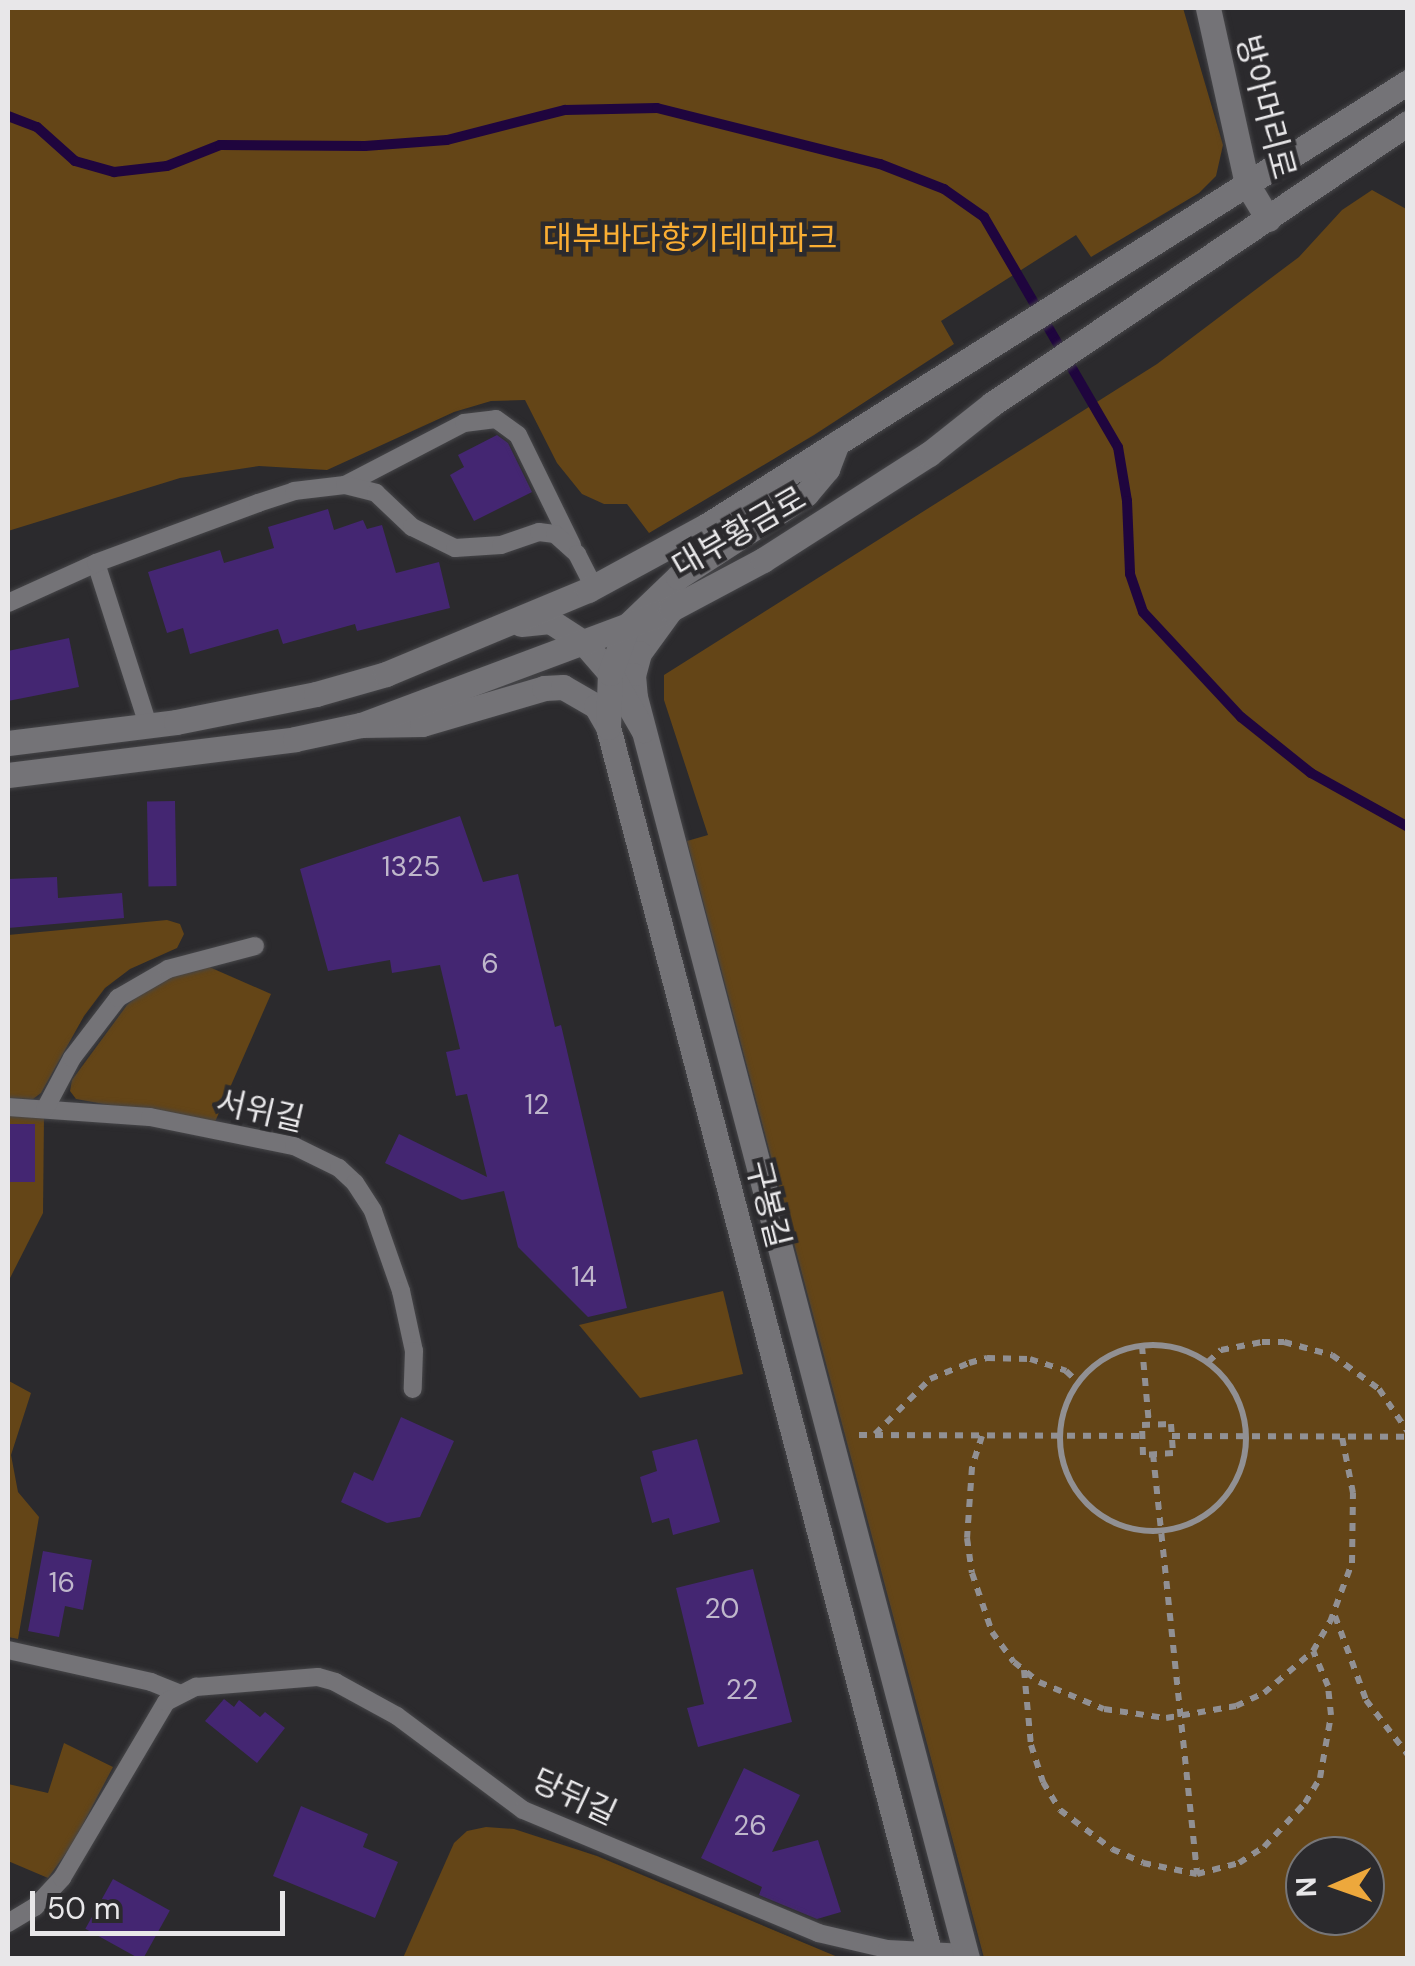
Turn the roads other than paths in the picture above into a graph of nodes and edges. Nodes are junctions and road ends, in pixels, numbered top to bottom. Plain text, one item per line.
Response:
1 (1208, 8) edge
2 (1408, 82) edge
3 (1408, 123) edge
4 (1247, 184) junction
5 (1268, 220) junction
6 (837, 444) junction
7 (345, 485) junction
8 (576, 554) junction
9 (96, 563) junction
10 (594, 587) junction
11 (8, 604) edge
12 (671, 608) junction
13 (628, 625) junction
14 (496, 628) junction
15 (584, 642) junction
16 (610, 673) junction
17 (148, 725) junction
18 (361, 725) junction
19 (608, 727) junction
20 (643, 730) junction
21 (8, 743) edge
22 (8, 775) edge
23 (255, 946) dead end
24 (8, 1108) edge
25 (46, 1109) junction
26 (413, 1389) dead end
27 (8, 1650) edge
28 (178, 1693) junction
29 (8, 1923) edge
30 (931, 1956) edge
31 (966, 1956) edge

1 - 4 main road, 방아머리로
2 - 4 main road, 대부황금로
3 - 5 main road, 대부황금로
4 - 5 main road, 방아머리로
4 - 6 main road, 대부황금로
5 - 12 main road, 대부황금로
6 - 10 main road, 대부황금로
6 - 13 main road
7 - 8 lane
7 - 8 lane
7 - 9 lane
8 - 10 lane
9 - 11 lane
9 - 17 lane
10 - 14 main road, 대부황금로
12 - 13 main road, 대부황금로
12 - 20 main road, 구봉길
13 - 15 main road, 대부황금로
13 - 16 main road
14 - 15 main road
14 - 17 main road, 대부황금로
15 - 16 main road
15 - 18 main road, 대부황금로
16 - 19 main road
16 - 20 main road
17 - 21 main road, 대부황금로
18 - 19 main road
18 - 22 main road, 대부황금로
19 - 30 main road, 구봉길
20 - 31 main road, 구봉길
23 - 25 lane
24 - 25 lane, 서위길
25 - 26 lane, 서위길
27 - 28 lane, 당뒤길
28 - 29 lane
28 - 30 lane, 당뒤길
30 - 31 lane, 당뒤길

